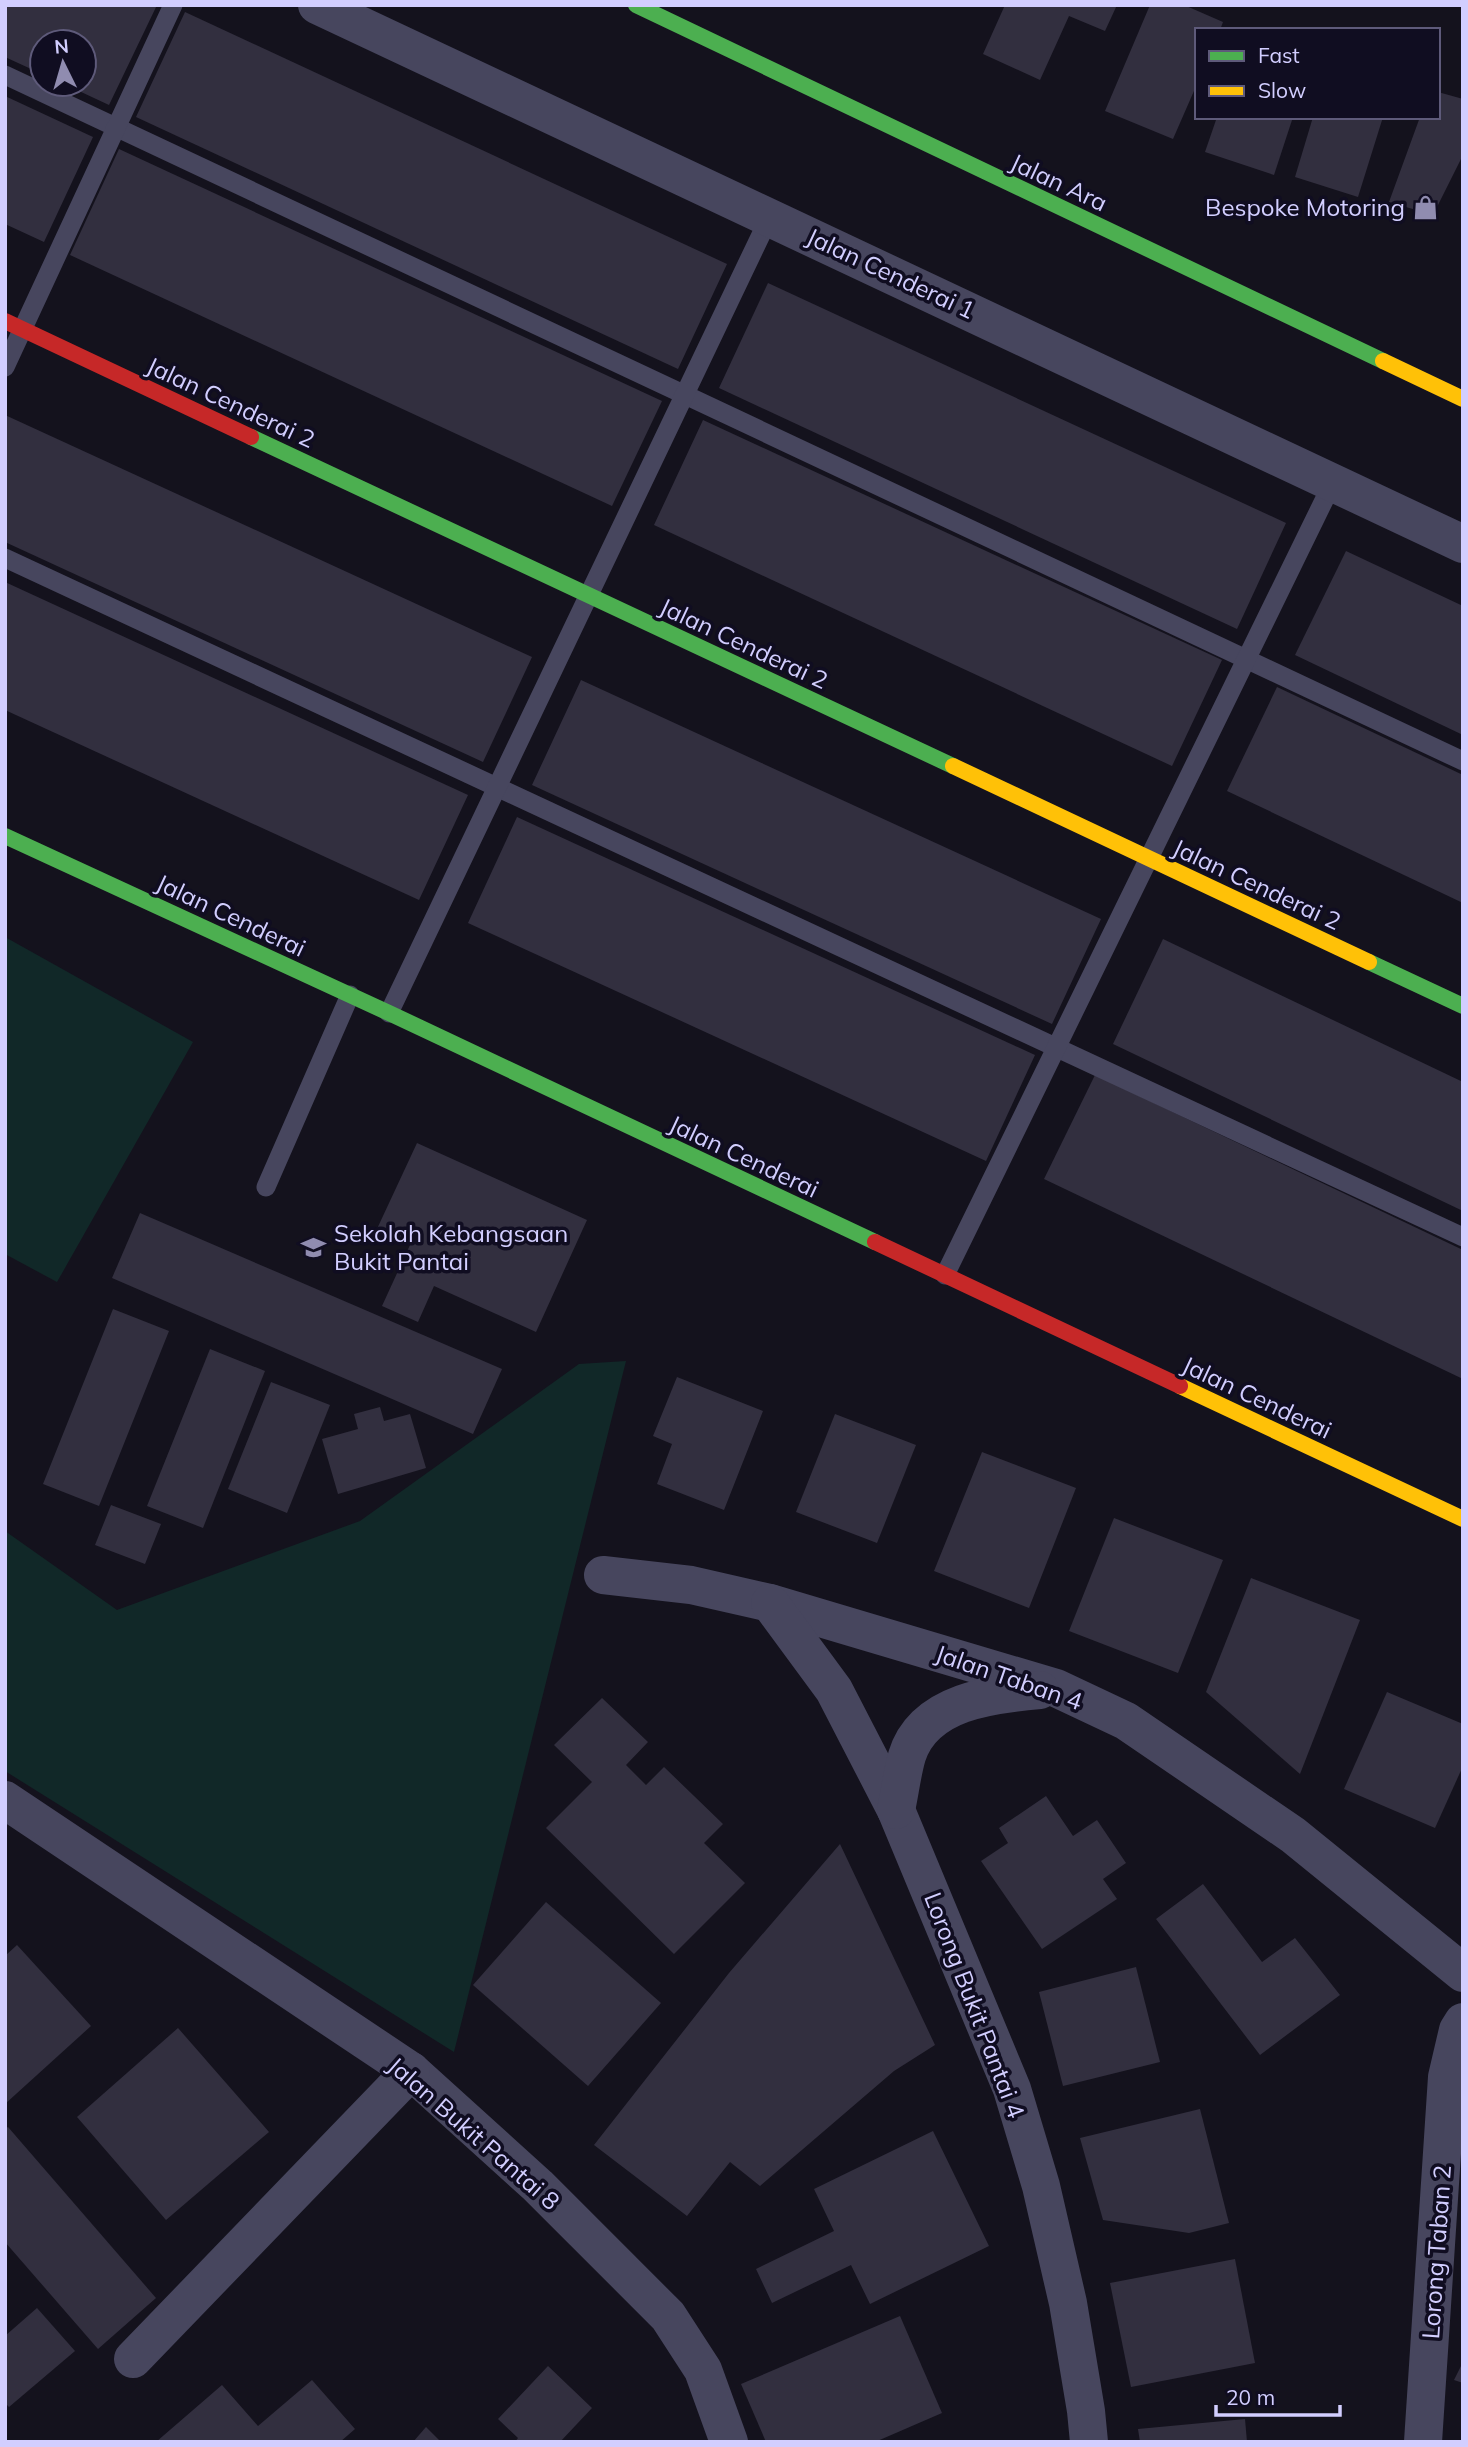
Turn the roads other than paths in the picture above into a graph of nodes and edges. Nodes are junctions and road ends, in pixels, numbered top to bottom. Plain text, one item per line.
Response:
1 (173, 5) edge
2 (317, 5) edge
3 (636, 5) edge
4 (5, 75) edge
5 (117, 127) junction
6 (770, 216) junction
7 (14, 325) edge
8 (5, 367) edge
9 (685, 395) junction
10 (1463, 399) edge
11 (1333, 482) junction
12 (1463, 544) edge
13 (5, 558) edge
14 (589, 596) junction
15 (1246, 659) junction
16 (1463, 761) edge
17 (497, 787) junction
18 (5, 836) edge
19 (1149, 859) junction
20 (349, 995) junction
21 (1463, 1006) edge
22 (389, 1013) junction
23 (1056, 1047) junction
24 (266, 1187) dead end
25 (1463, 1237) edge
26 (945, 1275) junction
27 (1463, 1518) edge
28 (603, 1575) dead end
29 (770, 1603) junction
30 (1056, 1688) junction
31 (5, 1800) edge
32 (896, 1810) junction
33 (1463, 1973) edge
34 (1463, 2022) edge
35 (411, 2071) junction
36 (133, 2359) dead end
37 (729, 2442) edge
38 (1088, 2442) edge
39 (1423, 2442) edge

1 - 5 lane
2 - 6 street, Jalan Cenderai 1
3 - 10 street, Jalan Ara
4 - 5 lane
5 - 7 lane
5 - 9 lane
6 - 9 lane
6 - 11 street, Jalan Cenderai 1
7 - 8 lane
7 - 14 street, Jalan Cenderai 2
9 - 14 lane
9 - 15 lane
11 - 12 street, Jalan Cenderai 1
11 - 15 lane
13 - 17 lane
14 - 17 lane
14 - 19 street, Jalan Cenderai 2
15 - 16 lane
15 - 19 lane
17 - 22 lane
17 - 23 lane
18 - 20 street, Jalan Cenderai
19 - 21 street, Jalan Cenderai 2
19 - 23 lane
20 - 22 street, Jalan Cenderai
20 - 24 lane
22 - 26 street, Jalan Cenderai
23 - 25 lane
23 - 26 lane
26 - 27 street, Jalan Cenderai
28 - 29 street, Jalan Taban 4
29 - 30 street, Jalan Taban 4
29 - 32 street, Lorong Bukit Pantai 4
30 - 32 street
30 - 33 street, Jalan Taban 4
31 - 35 street, Jalan Bukit Pantai 8
32 - 38 street, Lorong Bukit Pantai 4
34 - 39 street, Lorong Taban 2
35 - 36 street
35 - 37 street, Jalan Bukit Pantai 8

